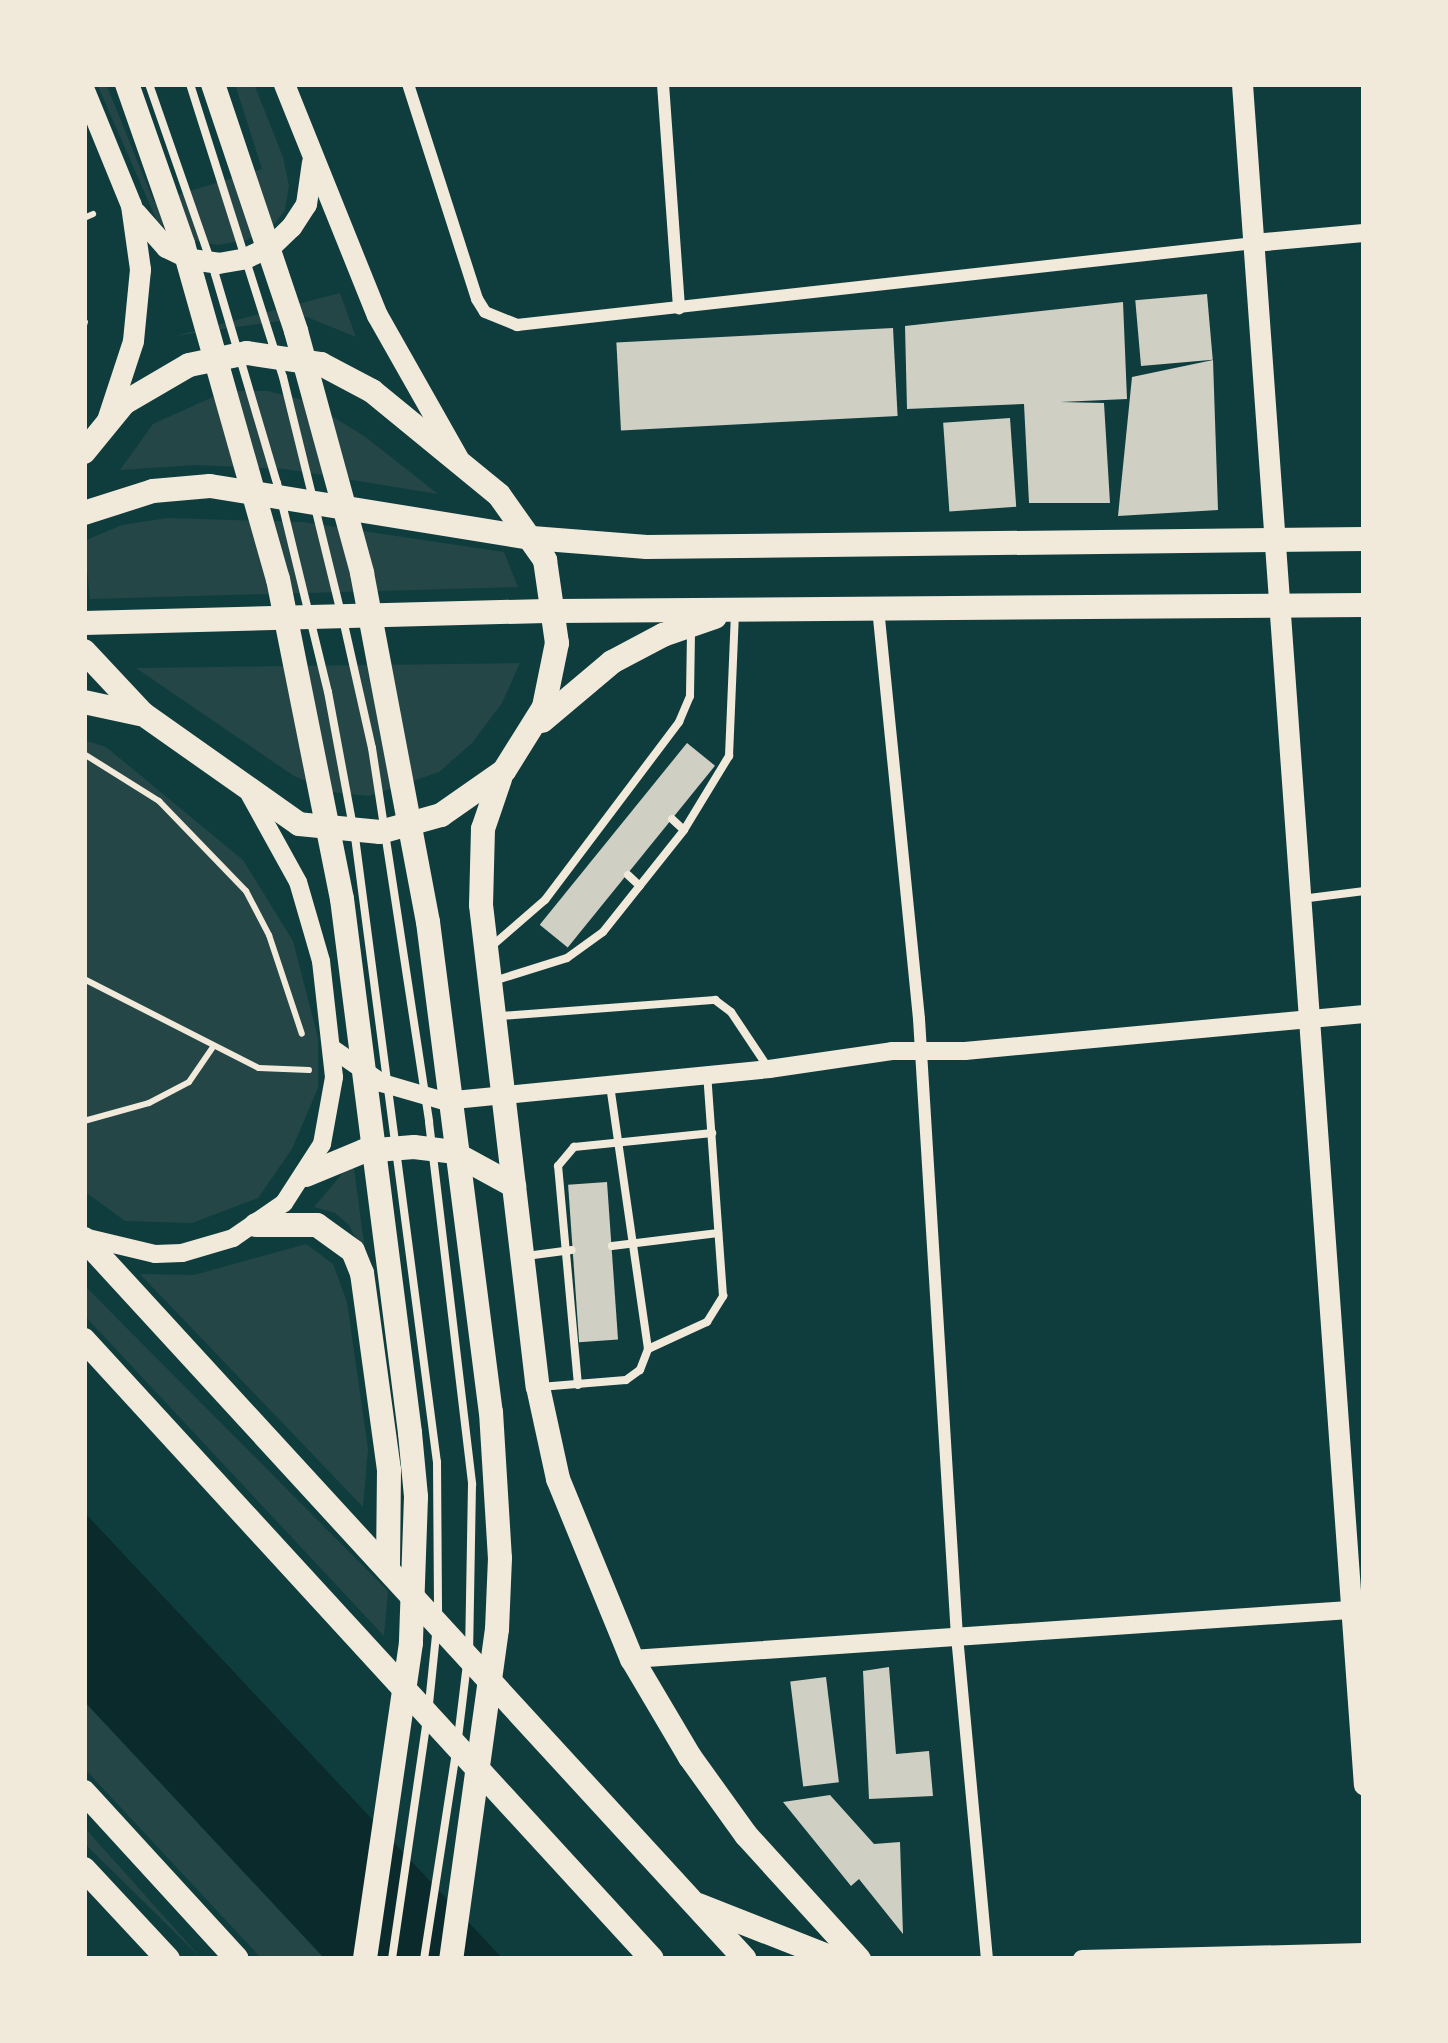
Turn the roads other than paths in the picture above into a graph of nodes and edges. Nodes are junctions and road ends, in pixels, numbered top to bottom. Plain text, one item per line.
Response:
1 (127, 84) edge
2 (149, 84) edge
3 (190, 84) edge
4 (213, 84) edge
5 (284, 84) edge
6 (408, 84) edge
7 (663, 84) edge
8 (1242, 84) edge
9 (84, 90) edge
10 (311, 149) junction
11 (130, 205) junction
12 (1364, 233) edge
13 (1254, 243) junction
14 (679, 308) junction
15 (107, 420) junction
16 (84, 452) edge
17 (458, 458) junction
18 (84, 513) edge
19 (532, 538) junction
20 (1364, 539) edge
21 (1274, 540) junction
22 (1364, 605) edge
23 (1278, 606) junction
24 (878, 607) junction
25 (556, 611) junction
26 (735, 611) junction
27 (691, 616) junction
28 (84, 623) edge
29 (84, 651) edge
30 (84, 701) edge
31 (143, 714) junction
32 (532, 731) junction
33 (504, 771) junction
34 (633, 784) junction
35 (247, 791) junction
36 (644, 794) dead end
37 (672, 820) dead end
38 (684, 830) junction
39 (590, 840) junction
40 (600, 849) dead end
41 (628, 875) dead end
42 (640, 886) junction
43 (1364, 891) edge
44 (1300, 899) junction
45 (486, 950) junction
46 (490, 982) junction
47 (1364, 1014) edge
48 (494, 1016) junction
49 (1309, 1019) junction
50 (333, 1049) junction
51 (921, 1051) junction
52 (769, 1070) junction
53 (707, 1073) junction
54 (610, 1083) junction
55 (503, 1094) junction
56 (712, 1133) junction
57 (619, 1142) junction
58 (306, 1175) junction
59 (514, 1186) junction
60 (256, 1226) junction
61 (718, 1232) junction
62 (84, 1238) edge
63 (633, 1244) junction
64 (612, 1246) dead end
65 (569, 1250) junction
66 (522, 1257) junction
67 (84, 1340) edge
68 (648, 1348) junction
69 (578, 1385) junction
70 (538, 1387) junction
71 (388, 1564) junction
72 (1358, 1609) edge
73 (957, 1636) junction
74 (632, 1659) junction
75 (1364, 1785) edge
76 (84, 1792) edge
77 (84, 1869) edge
78 (691, 1902) junction
79 (1364, 1952) edge
80 (168, 1959) edge
81 (237, 1959) edge
82 (365, 1959) edge
83 (392, 1959) edge
84 (424, 1959) edge
85 (451, 1959) edge
86 (652, 1959) edge
87 (745, 1959) edge
88 (835, 1959) edge
89 (859, 1959) edge
90 (987, 1959) edge
91 (1082, 1959) edge

1 - 82 main road
2 - 83 lane
3 - 84 lane
4 - 85 main road
5 - 10 main road
6 - 14 street
7 - 14 street
8 - 13 main road
9 - 11 main road
10 - 11 main road
10 - 17 main road
11 - 15 main road
12 - 13 street
13 - 14 street
13 - 21 main road
15 - 16 main road
15 - 17 main road
17 - 19 main road
18 - 19 main road
19 - 21 main road
19 - 25 main road
20 - 21 main road
21 - 23 main road
22 - 23 main road
23 - 24 main road
23 - 44 main road
24 - 26 main road
24 - 51 street
25 - 27 main road
25 - 28 main road
25 - 32 main road
26 - 27 main road
26 - 38 lane
27 - 32 main road
27 - 34 lane
29 - 31 main road
30 - 31 main road
31 - 35 main road
32 - 33 main road
33 - 35 main road
33 - 45 main road
34 - 36 lane
34 - 39 lane
35 - 50 street
37 - 38 lane
38 - 42 lane
39 - 40 lane
39 - 45 lane
41 - 42 lane
42 - 46 lane
43 - 44 lane
44 - 49 main road
45 - 46 main road
46 - 48 main road
47 - 49 street
48 - 52 lane
48 - 55 main road
49 - 51 street
49 - 72 main road
50 - 55 street
50 - 58 street
51 - 52 street
51 - 73 street
52 - 53 street
53 - 54 street
53 - 56 lane
54 - 55 street
54 - 57 lane
55 - 59 main road
56 - 57 lane
56 - 61 lane
57 - 63 lane
57 - 65 lane
58 - 59 main road
58 - 60 street
59 - 66 main road
60 - 62 street
60 - 71 main road
61 - 63 lane
61 - 68 lane
62 - 71 main road
63 - 64 lane
63 - 68 lane
65 - 66 lane
65 - 69 lane
66 - 70 main road
67 - 86 main road
68 - 69 lane
69 - 70 lane
70 - 74 main road
71 - 78 main road
72 - 73 street
72 - 75 main road
73 - 74 street
73 - 90 street
74 - 89 main road
76 - 81 main road
77 - 80 main road
78 - 87 main road
78 - 88 main road
79 - 91 street

